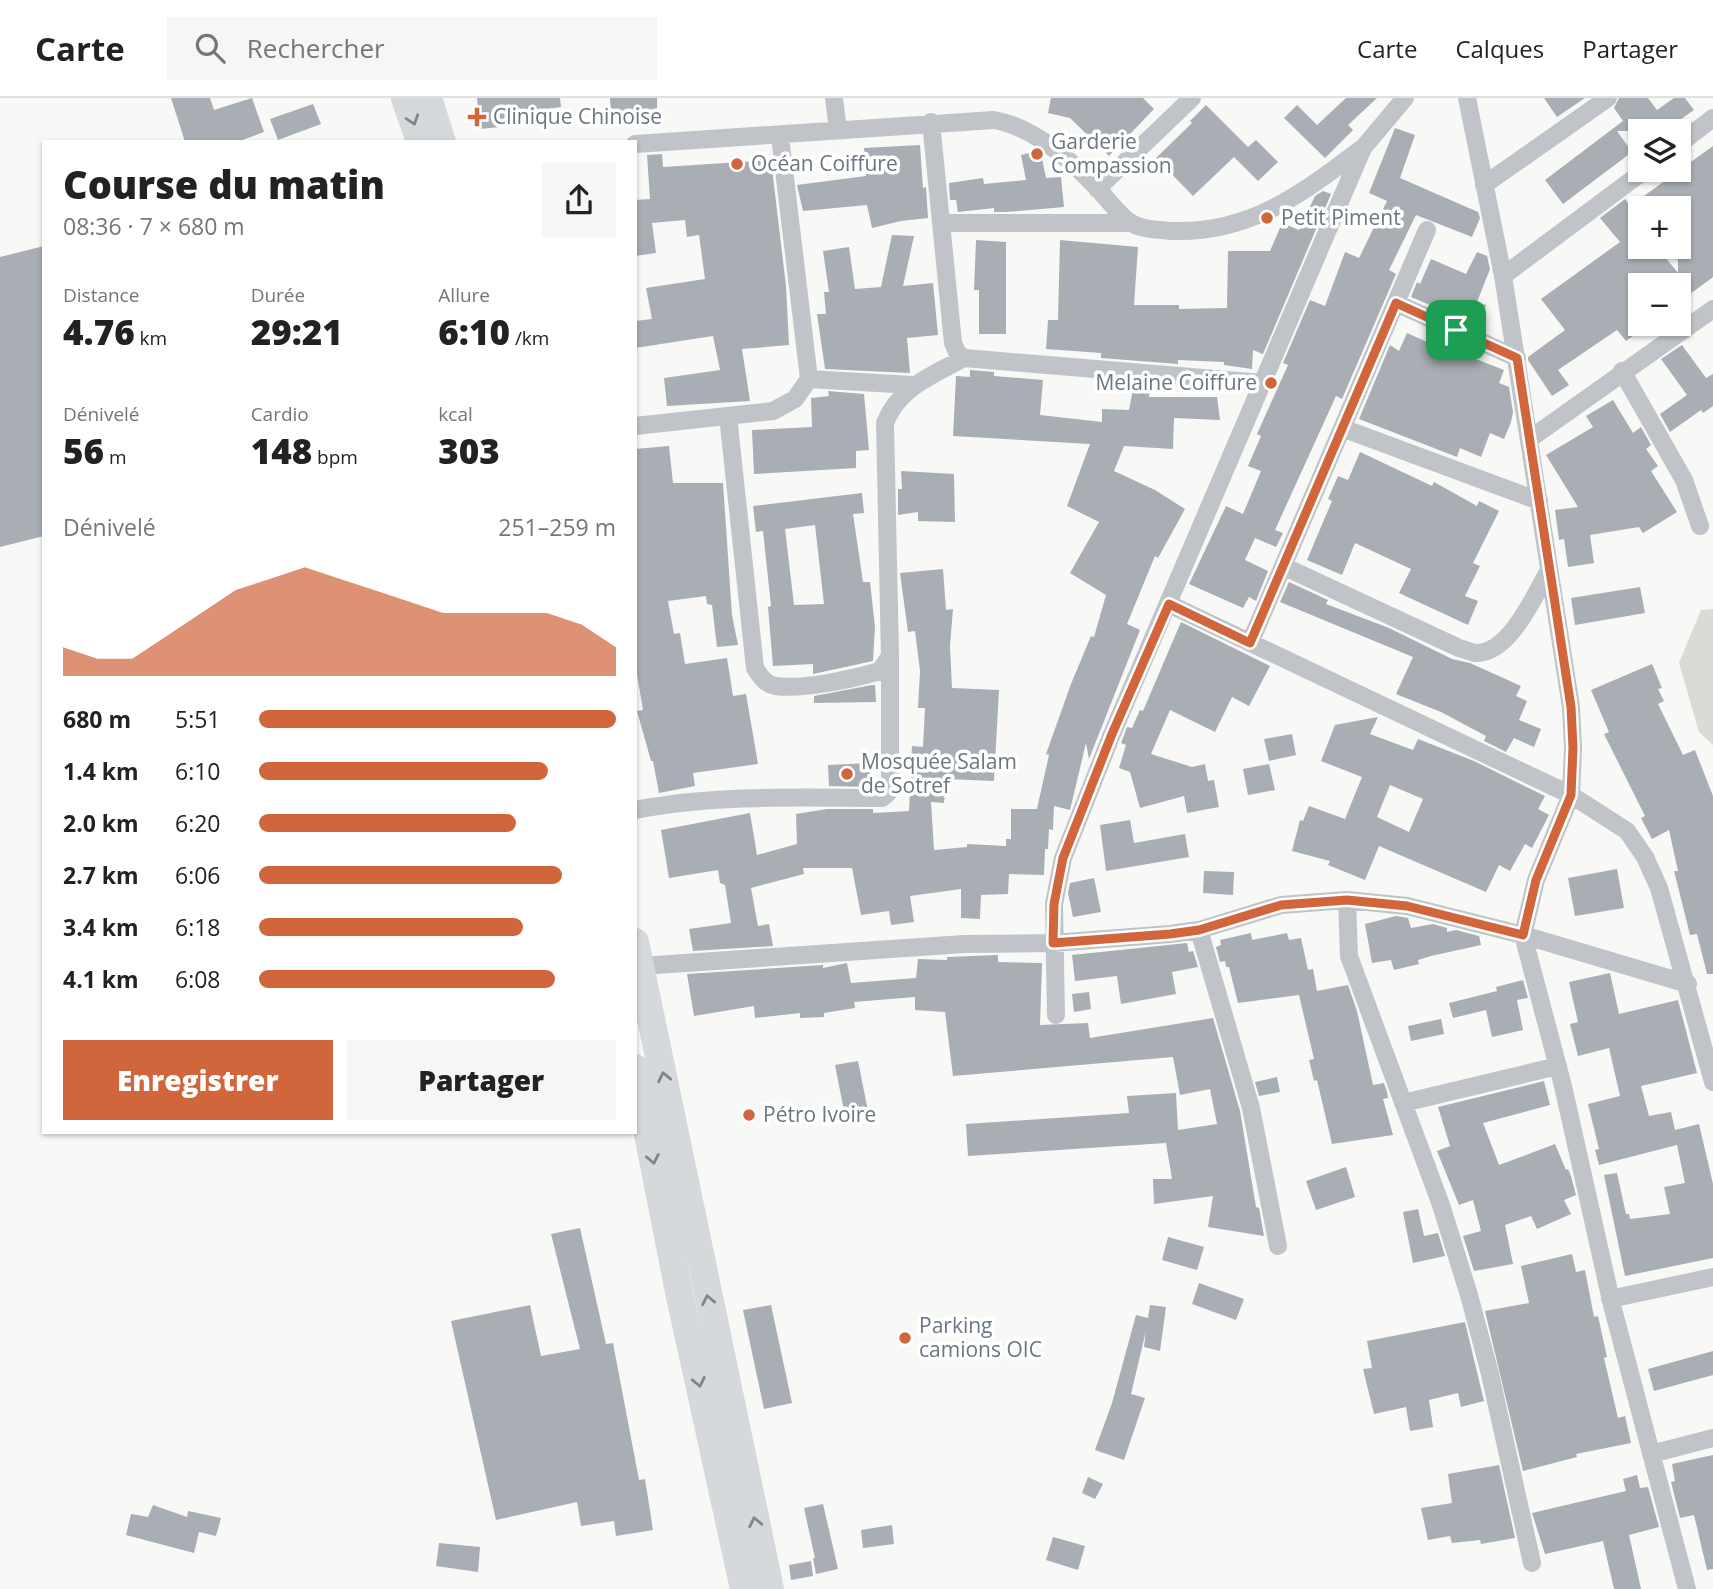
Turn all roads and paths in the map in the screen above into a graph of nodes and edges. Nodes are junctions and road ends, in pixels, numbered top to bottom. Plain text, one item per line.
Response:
1 (405, 98) edge
2 (428, 98) edge
3 (834, 98) edge
4 (1192, 98) edge
5 (1405, 98) edge
6 (1467, 98) edge
7 (1608, 98) edge
8 (1713, 118) edge
9 (931, 122) junction
10 (838, 130) junction
11 (1691, 135) edge
12 (780, 136) junction
13 (418, 140) edge
14 (441, 140) edge
15 (637, 144) edge
16 (1363, 148) junction
17 (1629, 182) edge
18 (1484, 186) junction
19 (1097, 189) junction
20 (941, 223) junction
21 (1130, 223) junction
22 (1427, 230) dead end
23 (1503, 276) junction
24 (1396, 303) junction
25 (1713, 309) edge
26 (964, 358) junction
27 (1517, 358) junction
28 (1622, 371) junction
29 (809, 379) junction
30 (1263, 383) junction
31 (912, 385) junction
32 (728, 416) junction
33 (637, 426) edge
34 (1342, 428) junction
35 (1531, 438) junction
36 (1539, 501) junction
37 (1700, 526) dead end
38 (1283, 566) junction
39 (1548, 572) junction
40 (1169, 604) junction
41 (1250, 643) junction
42 (890, 656) junction
43 (1571, 795) junction
44 (637, 810) edge
45 (1347, 900) junction
46 (1199, 930) junction
47 (1523, 935) junction
48 (1053, 943) junction
49 (638, 954) edge
50 (1688, 984) junction
51 (1056, 1015) dead end
52 (1558, 1066) junction
53 (637, 1078) edge
54 (1713, 1082) edge
55 (1403, 1103) junction
56 (1278, 1246) dead end
57 (1713, 1277) edge
58 (1610, 1299) junction
59 (1713, 1438) edge
60 (1651, 1454) junction
61 (1532, 1563) dead end
62 (744, 1589) edge
63 (770, 1589) edge
64 (1687, 1589) edge

1 -> 13 main road
2 - 14 main road
3 - 10 street
4 - 19 street
5 - 16 street
6 - 18 street
7 - 18 street
8 - 11 street
9 - 10 street
9 - 19 street
9 - 20 street
10 - 12 street
12 - 15 street
12 - 29 street
16 - 21 street
16 - 30 street
17 - 23 street
18 - 23 street
19 - 21 street
20 - 21 street
20 - 26 street
22 - 24 street
23 - 27 street
24 - 27 street
24 - 34 street
25 - 28 street
26 - 30 street
26 - 31 street
27 - 35 street
28 - 35 street
28 - 37 street
29 - 31 street
29 - 32 street
30 - 40 street
31 - 42 street
32 - 33 street
32 - 42 street
34 - 36 street
34 - 38 street
35 - 36 street
36 - 39 street
38 - 39 street
38 - 41 street
39 - 43 street
40 - 41 street
40 - 48 street
41 - 43 street
42 - 44 street
43 - 47 street
43 - 50 street
45 - 46 street
45 - 47 street
45 - 55 street
46 - 48 street
46 - 56 street
47 - 50 street
47 - 52 street
48 - 49 street
48 - 51 street
63 -> 49 main road
50 - 54 street
52 - 55 street
52 - 58 street
53 -> 62 main road
55 - 61 street
57 - 58 street
58 - 60 street
59 - 60 street
60 - 64 street

